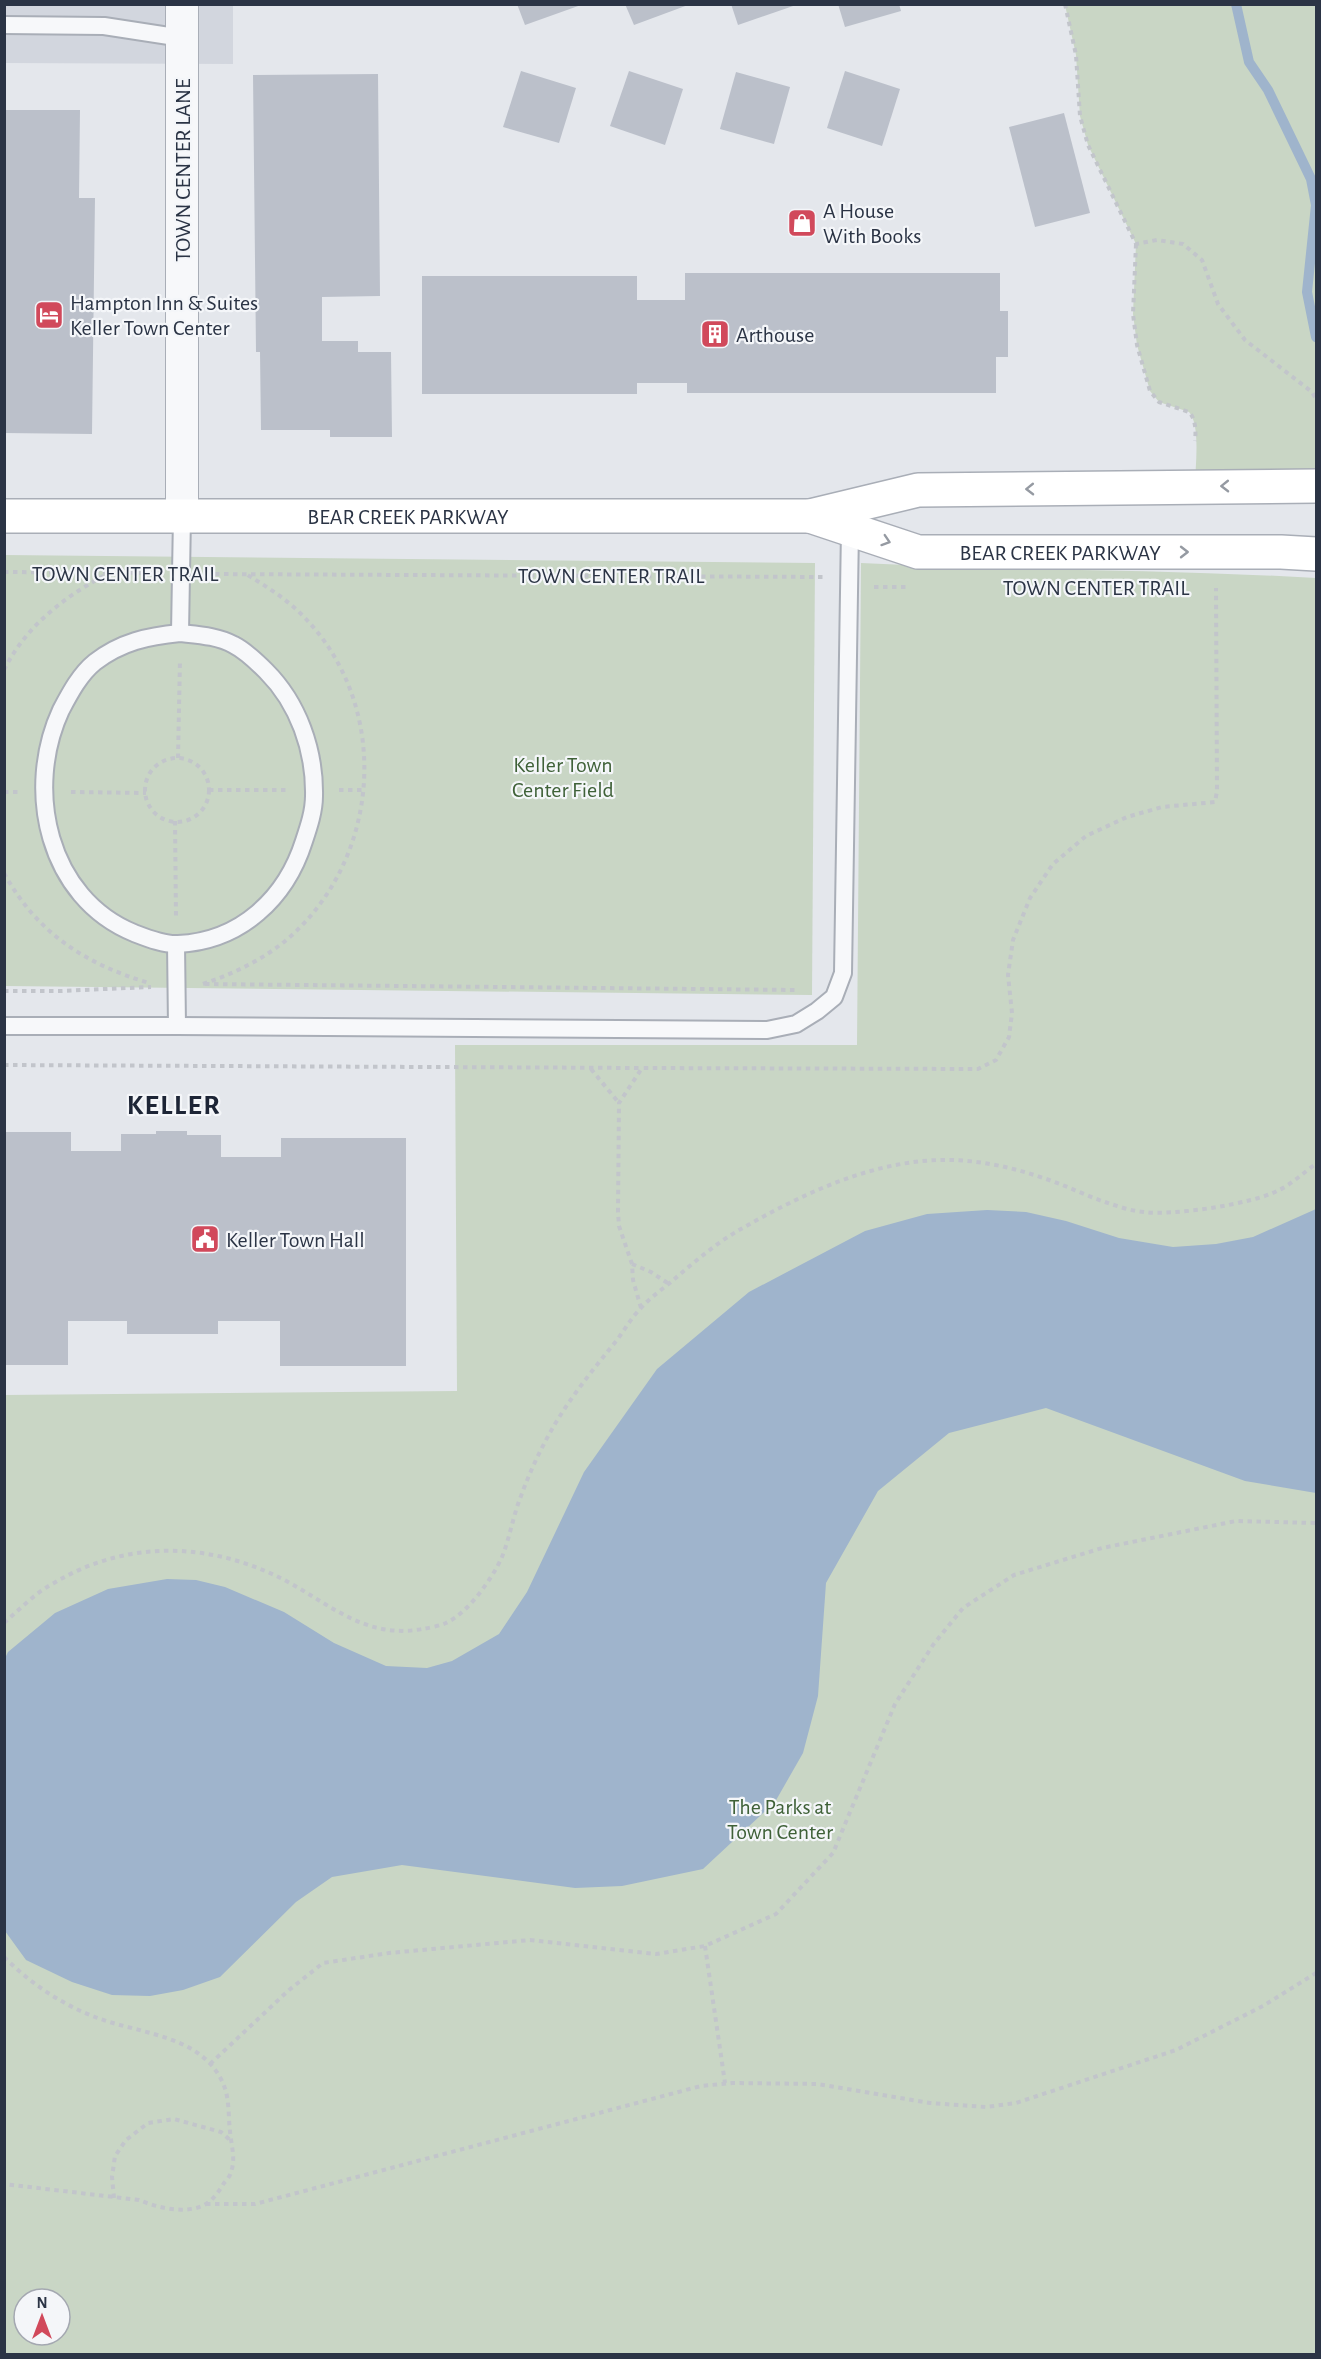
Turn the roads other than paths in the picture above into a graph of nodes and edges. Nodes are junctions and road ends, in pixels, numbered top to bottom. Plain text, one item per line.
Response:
1 (182, 4) edge
2 (4, 25) edge
3 (182, 38) junction
4 (1317, 486) edge
5 (4, 516) edge
6 (182, 516) junction
7 (810, 516) junction
8 (850, 529) junction
9 (1317, 554) edge
10 (180, 633) junction
11 (176, 944) junction
12 (4, 1026) edge
13 (177, 1026) junction

1 - 3 street, TOWN CENTER LANE
2 - 3 lane
3 - 6 street, TOWN CENTER LANE
4 -> 7 main road, BEAR CREEK PARKWAY
5 - 6 main road, BEAR CREEK PARKWAY
6 - 7 main road, BEAR CREEK PARKWAY
6 - 10 lane
7 - 8 main road, BEAR CREEK PARKWAY
8 -> 9 main road, BEAR CREEK PARKWAY
8 - 13 lane
10 - 11 lane
10 - 11 lane
11 - 13 lane
12 - 13 lane

